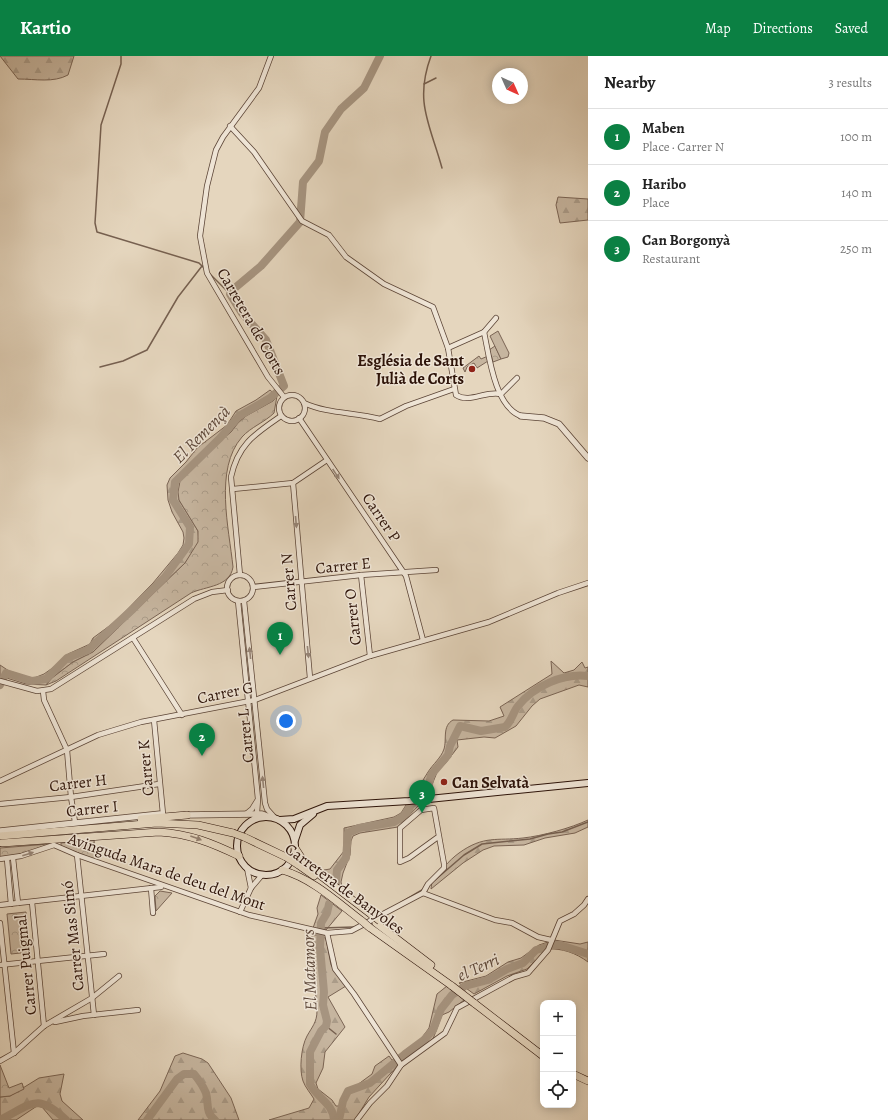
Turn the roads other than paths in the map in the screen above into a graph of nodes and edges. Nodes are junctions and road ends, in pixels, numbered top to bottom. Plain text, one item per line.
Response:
1 (271, 56) edge
2 (230, 126) junction
3 (496, 318) dead end
4 (484, 332) junction
5 (448, 348) junction
6 (517, 378) dead end
7 (454, 389) junction
8 (501, 394) junction
9 (284, 397) junction
10 (304, 403) junction
11 (281, 416) junction
12 (521, 416) joint
13 (299, 418) junction
14 (588, 458) edge
15 (327, 460) junction
16 (293, 483) junction
17 (233, 489) junction
18 (436, 570) dead end
19 (404, 572) junction
20 (240, 575) junction
21 (361, 575) junction
22 (301, 582) junction
23 (588, 583) edge
24 (253, 587) junction
25 (228, 590) junction
26 (238, 601) junction
27 (244, 601) junction
28 (133, 638) junction
29 (423, 640) junction
30 (370, 656) junction
31 (310, 678) junction
32 (0, 681) edge
33 (43, 691) junction
34 (255, 700) junction
35 (249, 701) junction
36 (182, 715) junction
37 (154, 720) junction
38 (67, 750) junction
39 (0, 781) edge
40 (588, 783) edge
41 (159, 784) junction
42 (71, 797) junction
43 (258, 799) junction
44 (433, 799) junction
45 (397, 802) junction
46 (0, 804) edge
47 (434, 808) junction
48 (163, 814) junction
49 (246, 814) junction
50 (187, 815) junction
51 (255, 817) junction
52 (275, 818) junction
53 (75, 822) junction
54 (0, 831) edge
55 (22, 834) junction
56 (232, 835) junction
57 (438, 837) junction
58 (295, 840) junction
59 (1, 841) edge
60 (295, 848) junction
61 (77, 855) junction
62 (239, 856) junction
63 (13, 858) junction
64 (0, 859) edge
65 (7, 859) junction
66 (247, 868) junction
67 (282, 870) junction
68 (262, 875) junction
69 (165, 887) junction
70 (151, 888) junction
71 (251, 888) junction
72 (423, 893) junction
73 (80, 896) junction
74 (588, 898) edge
75 (32, 902) junction
76 (18, 903) junction
77 (11, 904) junction
78 (0, 905) edge
79 (240, 912) junction
80 (153, 913) dead end
81 (367, 918) junction
82 (0, 923) edge
83 (374, 924) junction
84 (326, 933) junction
85 (551, 940) junction
86 (104, 954) dead end
87 (87, 955) junction
88 (37, 961) junction
89 (2, 965) edge
90 (119, 976) dead end
91 (454, 985) junction
92 (92, 998) junction
93 (476, 1002) junction
94 (138, 1010) dead end
95 (94, 1015) junction
96 (44, 1026) junction
97 (540, 1048) edge
98 (14, 1053) junction
99 (540, 1054) edge
100 (0, 1061) edge
101 (401, 1065) junction
102 (576, 1070) edge
103 (576, 1075) edge
104 (588, 1076) edge
105 (588, 1081) edge
106 (357, 1120) edge

1 - 2 street, Carretera de Corts
2 - 5 street
2 - 9 street, Carretera de Corts
3 - 4 street
4 - 5 street
4 - 8 street
5 - 7 street
6 - 8 street
7 - 8 street
7 - 10 street
8 - 12 street
9 - 10 street
9 - 11 street
10 - 13 street
11 - 13 street
11 - 17 street
12 - 14 street
13 - 15 street, Carrer P
15 - 16 street
15 -> 19 street, Carrer P
16 - 17 street
16 -> 22 street, Carrer N
17 - 20 street
18 - 19 street, Carrer E
19 - 21 street, Carrer E
19 - 29 street, Carrer P
20 - 24 street
20 - 25 street
21 - 22 street, Carrer E
21 - 30 street, Carrer O
22 - 24 street, Carrer E
22 -> 31 street, Carrer N
23 - 29 street, Carrer G
24 - 27 street
25 - 26 street
25 - 28 street
26 - 27 street
26 - 35 street, Carrer L
34 -> 27 street, Carrer L
28 - 33 street
28 - 36 street
29 - 30 street, Carrer G
30 - 31 street, Carrer G
31 - 34 street, Carrer G
32 - 33 street
33 - 38 street
34 - 35 street, Carrer G
52 -> 34 street, Carrer L
35 - 36 street, Carrer G
35 - 43 street, Carrer L
36 - 37 street, Carrer G
37 - 38 street, Carrer G
37 - 41 street, Carrer K
38 - 39 street, Carrer G
38 - 42 street
40 - 44 main road
41 - 42 street, Carrer H
41 - 48 street, Carrer K
42 - 46 street, Carrer H
42 - 53 street
43 - 49 street
43 - 51 street, Carrer L
44 - 45 main road
44 - 47 street
45 - 52 main road
45 - 58 main road
47 - 57 street
47 - 57 street
48 - 50 street, Carrer I
48 - 53 street, Carrer I
49 - 50 street, Carrer I
49 - 51 street, Carrer I
50 - 55 highway
51 - 52 main road
51 - 62 main road
52 - 58 main road
53 - 54 street, Carrer I
55 - 56 highway
55 - 59 highway
56 - 59 highway
56 - 81 highway, bridge
57 - 72 street
58 - 60 main road
59 -> 62 highway
60 - 67 main road
60 - 81 highway
63 -> 61 street, Avinguda Mara de deu del Mont
61 - 69 street, Avinguda Mara de deu del Mont
61 - 73 street, Carrer Mas Simó
62 - 66 main road
63 - 65 street, Avinguda Mara de deu del Mont
63 - 76 street
64 - 65 street, Avinguda Mara de deu del Mont
65 - 77 street
66 - 68 main road
66 - 71 street
67 - 68 main road
67 - 81 highway
68 - 71 street
69 - 70 street
69 - 79 street, Avinguda Mara de deu del Mont
70 - 73 street
70 - 80 street
71 - 79 street
72 - 84 street
72 - 85 street
73 - 75 street
73 - 87 street, Carrer Mas Simó
74 - 85 street
75 - 76 street
75 - 88 street, Carrer Puigmal
76 - 77 street
77 - 78 street
79 - 84 street, Avinguda Mara de deu del Mont
81 - 83 highway
82 - 89 street
83 - 91 highway
83 - 91 highway
84 - 101 street
85 - 101 street
86 - 87 street
87 - 88 street
87 - 92 street, Carrer Mas Simó
88 - 89 street
88 - 96 street, Carrer Puigmal
89 - 98 street
90 - 92 street
91 - 93 highway
92 - 95 street, Carrer Mas Simó
92 - 96 street
93 - 97 highway
93 - 99 highway
94 - 95 street
95 - 96 street
96 - 98 street
98 - 100 street
101 - 106 street
102 - 104 highway
103 - 105 highway

